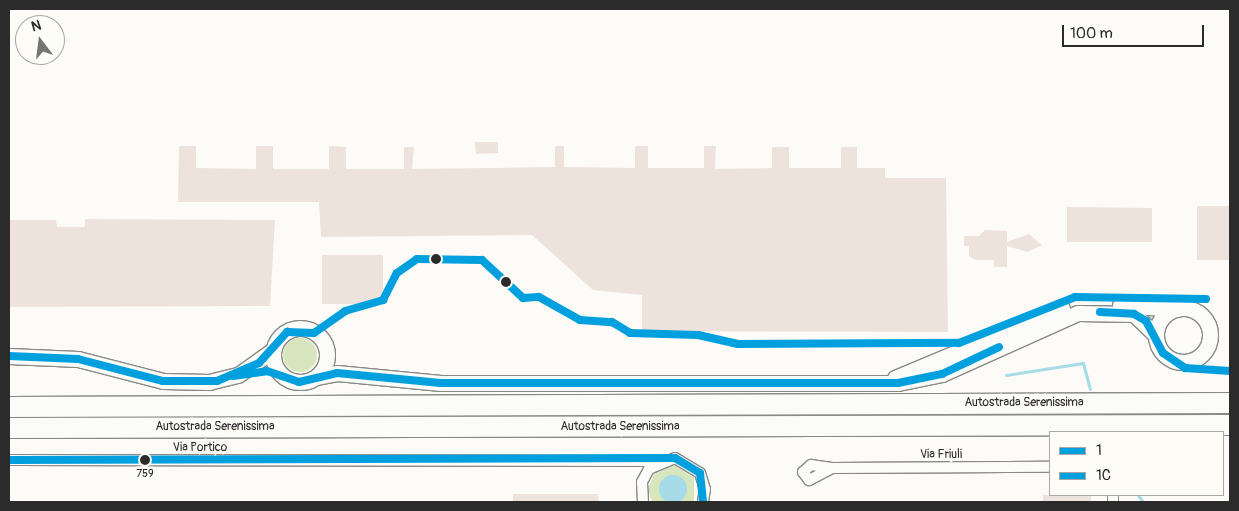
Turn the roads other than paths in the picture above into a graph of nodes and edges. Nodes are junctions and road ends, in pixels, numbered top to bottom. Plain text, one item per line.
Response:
1 (1177, 310) junction
2 (1156, 335) junction
3 (273, 350) junction
4 (326, 350) junction
5 (9, 356) edge
6 (238, 375) junction
7 (282, 376) junction
8 (316, 377) junction
9 (370, 378) junction
10 (884, 382) junction
11 (1230, 403) edge
12 (9, 407) edge
13 (1230, 425) edge
14 (9, 428) edge
15 (9, 460) edge
16 (661, 461) junction
17 (1049, 466) edge
18 (832, 468) dead end
19 (643, 502) edge
20 (703, 502) edge

1 - 2 main road
1 - 2 main road
1 - 10 main road
2 - 10 main road
3 - 4 main road
3 - 6 main road
3 - 7 main road
4 - 8 main road
4 - 9 main road
5 - 6 main road
6 - 7 main road
7 - 8 main road
8 - 9 main road
9 - 10 main road
11 - 12 highway, Autostrada Serenissima
13 - 14 highway, Autostrada Serenissima
15 - 16 street, Via Portico
16 - 19 street
16 - 20 street, Via Portico
17 - 18 street, Via Friuli

